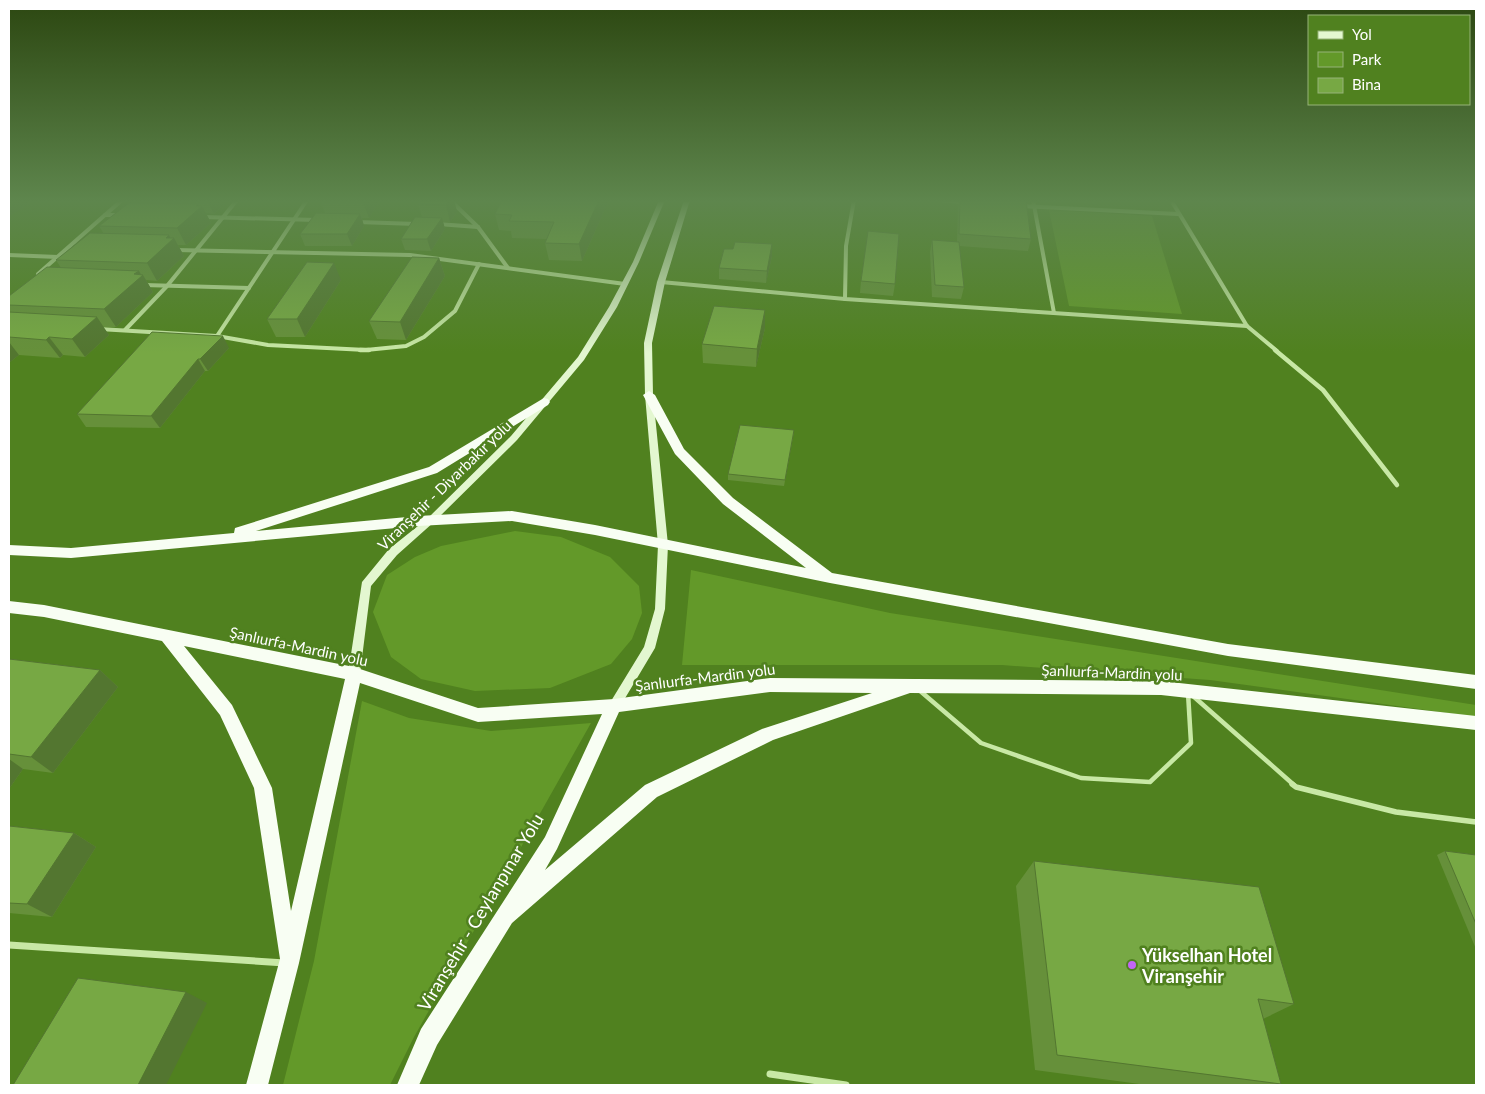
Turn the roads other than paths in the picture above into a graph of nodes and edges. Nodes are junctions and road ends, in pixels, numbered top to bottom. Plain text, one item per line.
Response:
1 (65, 251) edge
2 (195, 251) edge
3 (197, 251) edge
4 (496, 251) edge
5 (640, 251) edge
6 (670, 251) edge
7 (846, 251) edge
8 (1042, 251) edge
9 (1201, 251) edge
10 (272, 253) junction
11 (9, 255) edge
12 (58, 258) junction
13 (479, 264) junction
14 (508, 268) junction
15 (36, 275) edge
16 (660, 282) junction
17 (625, 284) junction
18 (138, 285) edge
19 (167, 286) junction
20 (249, 288) junction
21 (845, 299) junction
22 (1054, 313) junction
23 (1247, 326) junction
24 (96, 329) edge
25 (125, 330) junction
26 (217, 336) junction
27 (649, 395) junction
28 (544, 402) junction
29 (1397, 485) dead end
30 (431, 520) junction
31 (210, 540) junction
32 (663, 545) junction
33 (9, 550) edge
34 (830, 578) junction
35 (9, 607) edge
36 (167, 636) junction
37 (354, 674) junction
38 (1476, 682) edge
39 (915, 686) junction
40 (1188, 691) junction
41 (614, 706) junction
42 (1476, 723) edge
43 (1476, 822) edge
44 (504, 917) junction
45 (9, 945) edge
46 (289, 963) junction
47 (770, 1074) dead end
48 (257, 1085) edge
49 (408, 1085) edge
50 (846, 1085) edge

1 - 12 street
2 - 19 street
3 - 10 street
4 - 14 street
5 - 17 main road, Viranşehir - Diyarbakır yolu
6 - 16 main road
7 - 21 street
8 - 22 street
9 - 23 street
10 - 13 street
10 - 20 street
11 - 12 street
12 - 15 street
13 - 14 street
13 - 26 street
14 - 17 street
16 - 21 street
16 - 27 main road
17 - 28 main road, Viranşehir - Diyarbakır yolu
18 - 19 street
19 - 20 street
19 - 25 street
20 - 26 street
21 - 22 street
22 - 23 street
23 - 29 street
24 - 25 street
25 - 26 street
27 - 32 main road
27 - 34 highway
28 - 30 main road, Viranşehir - Diyarbakır yolu
28 - 31 highway
30 - 31 highway
30 - 32 highway
30 - 37 main road, Viranşehir - Diyarbakır yolu
31 - 33 highway
32 - 34 highway
32 - 41 main road
34 - 38 highway
35 - 36 highway, Şanlıurfa-Mardin yolu
36 - 37 highway, Şanlıurfa-Mardin yolu
36 - 46 highway
37 - 41 highway, Şanlıurfa-Mardin yolu
37 - 46 highway
39 - 40 highway, Şanlıurfa-Mardin yolu
39 - 40 lane
39 - 41 highway, Şanlıurfa-Mardin yolu
39 - 44 highway
40 - 42 highway, Şanlıurfa-Mardin yolu
40 - 43 lane
41 - 44 highway, Viranşehir - Ceylanpınar Yolu
44 - 49 highway, Viranşehir - Ceylanpınar Yolu
45 - 46 street
46 - 48 highway
47 - 50 street

